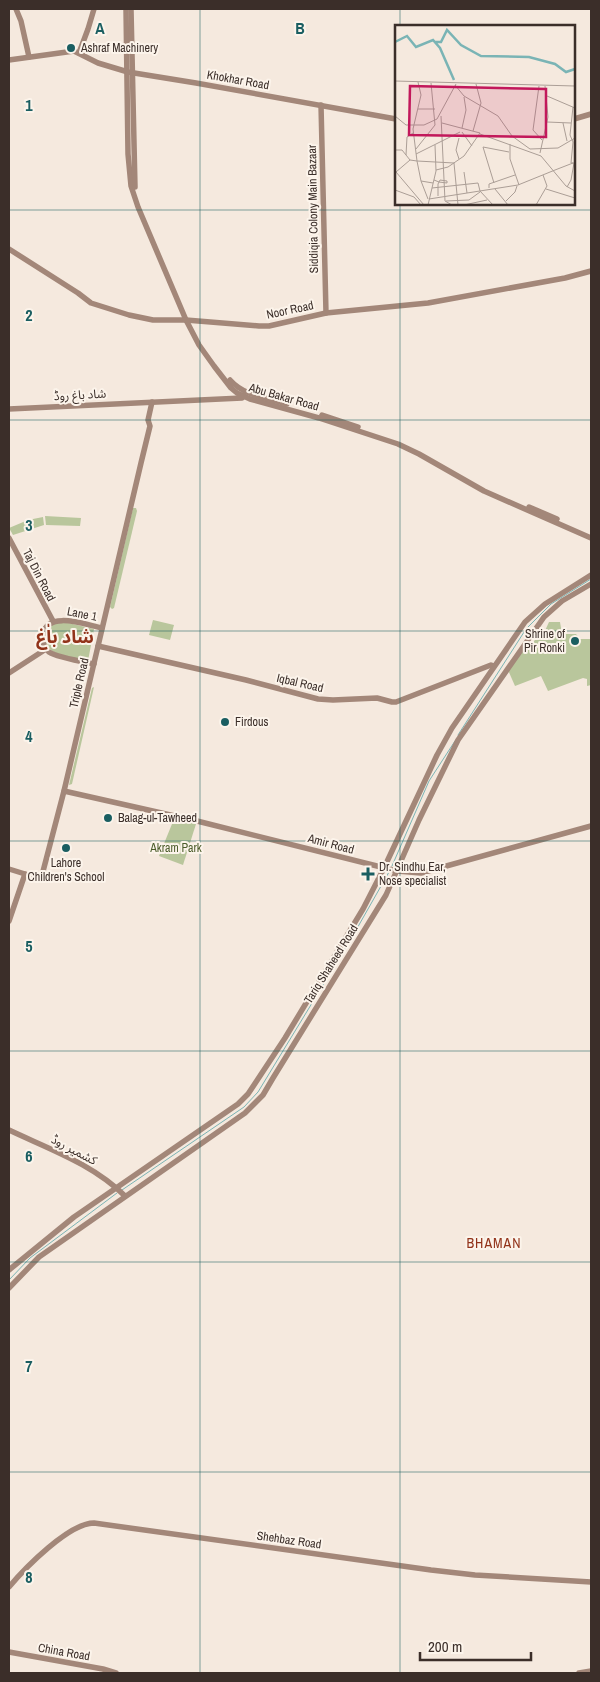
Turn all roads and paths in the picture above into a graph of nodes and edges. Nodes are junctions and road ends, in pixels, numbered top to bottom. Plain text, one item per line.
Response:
1 (16, 9) edge
2 (94, 9) edge
3 (126, 9) edge
4 (131, 9) edge
5 (79, 53) junction
6 (29, 57) junction
7 (9, 60) edge
8 (130, 73) junction
9 (321, 105) junction
10 (591, 114) edge
11 (395, 119) edge
12 (575, 119) edge
13 (9, 249) edge
14 (591, 271) edge
15 (326, 313) junction
16 (188, 320) junction
17 (245, 395) junction
18 (152, 402) junction
19 (9, 408) edge
20 (591, 536) edge
21 (9, 538) edge
22 (591, 575) edge
23 (591, 584) edge
24 (53, 621) junction
25 (102, 628) junction
26 (98, 646) junction
27 (46, 648) junction
28 (94, 664) junction
29 (494, 667) junction
30 (9, 674) edge
31 (504, 674) junction
32 (64, 791) junction
33 (591, 826) edge
34 (385, 868) junction
35 (9, 869) edge
36 (396, 871) junction
37 (24, 874) junction
38 (9, 920) edge
39 (9, 1130) edge
40 (118, 1189) junction
41 (125, 1196) junction
42 (9, 1270) edge
43 (9, 1288) edge
44 (591, 1582) edge
45 (9, 1587) edge
46 (9, 1652) edge
47 (591, 1671) edge
48 (116, 1673) edge
49 (579, 1673) edge

1 - 6 main road
2 - 5 main road
3 - 8 main road, Abu Bakar Road
4 - 8 main road, Abu Bakar Road
5 - 6 main road
5 - 8 main road, Khokhar Road
6 - 7 main road
8 - 9 main road, Khokhar Road
8 - 16 main road, Abu Bakar Road
9 - 11 main road, Khokhar Road
9 - 15 main road, Siddiqia Colony Main Bazaar
10 - 12 main road
13 - 16 main road, Noor Road
14 - 15 main road, Noor Road
15 - 16 main road, Noor Road
16 - 17 main road, Abu Bakar Road
17 - 18 main road, شاد باغ روڈ
17 - 20 main road, Abu Bakar Road
18 - 19 main road, شاد باغ روڈ
18 - 25 main road, Triple Road
21 - 24 main road, Taj Din Road
22 - 29 main road, Tariq Shaheed Road
23 - 31 main road, Tariq Shaheed Road
24 - 25 main road, Lane 1
24 - 27 main road, Lane 1
25 - 26 main road, Triple Road
26 - 28 main road, Triple Road
26 - 29 main road, Iqbal Road
27 - 28 main road
27 - 30 main road
28 - 32 main road, Triple Road
29 - 31 main road
29 - 34 main road, Tariq Shaheed Road
31 - 36 main road, Tariq Shaheed Road
32 - 34 main road, Amir Road
32 - 37 main road, Triple Road
33 - 36 main road, Amir Road
34 - 36 main road, Amir Road
34 - 40 main road, Tariq Shaheed Road
35 - 37 main road
36 - 41 main road, Tariq Shaheed Road
37 - 38 main road
39 - 40 main road, کشمیر روڈ
40 - 41 main road, کشمیر روڈ
40 - 42 main road, Tariq Shaheed Road
41 - 43 main road, Tariq Shaheed Road
44 - 45 main road, Shehbaz Road
46 - 48 main road, China Road
47 - 49 main road

